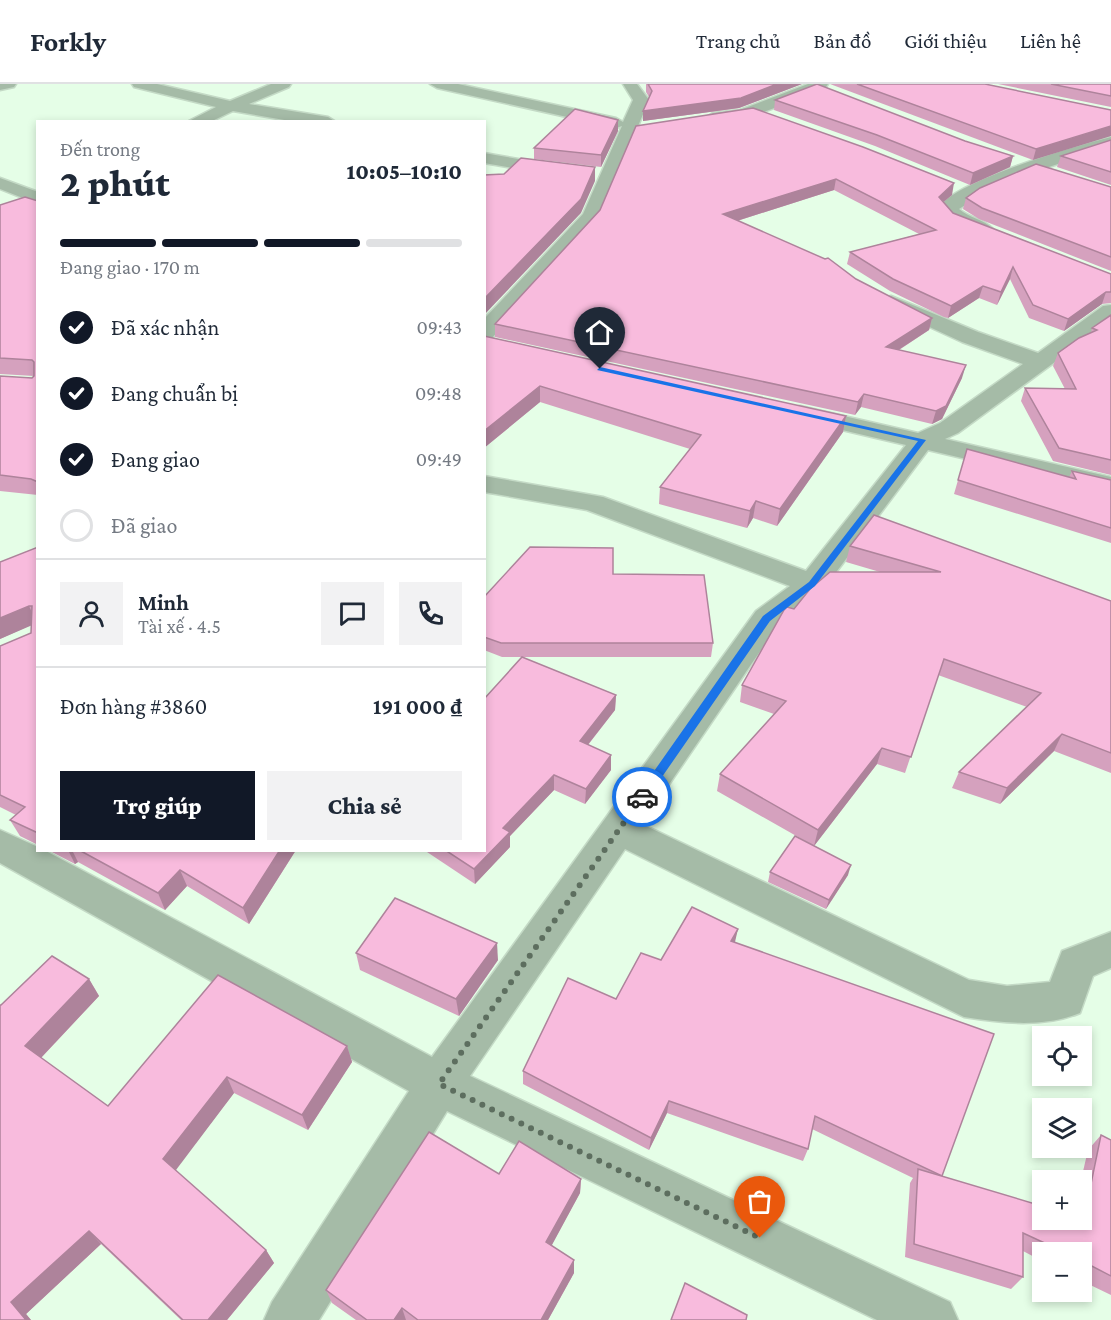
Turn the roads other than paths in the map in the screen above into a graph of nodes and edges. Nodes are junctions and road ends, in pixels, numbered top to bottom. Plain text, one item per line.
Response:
1 (9, 84) edge
2 (139, 84) edge
3 (284, 84) edge
4 (437, 84) edge
5 (630, 84) edge
6 (817, 85) edge
7 (0, 86) edge
8 (836, 94) edge
9 (230, 106) junction
10 (751, 110) junction
11 (774, 117) edge
12 (199, 120) edge
13 (316, 120) edge
14 (697, 120) edge
15 (651, 127) edge
16 (628, 128) junction
17 (1111, 142) edge
18 (486, 158) edge
19 (1009, 160) edge
20 (1030, 167) junction
21 (608, 175) junction
22 (1063, 178) edge
23 (0, 183) edge
24 (36, 185) edge
25 (18, 190) junction
26 (36, 198) edge
27 (36, 200) edge
28 (9, 210) edge
29 (1003, 237) edge
30 (876, 293) edge
31 (1111, 311) edge
32 (486, 331) edge
33 (1040, 362) junction
34 (773, 407) edge
35 (923, 440) junction
36 (486, 484) edge
37 (1111, 485) edge
38 (812, 584) junction
39 (619, 830) junction
40 (0, 844) edge
41 (1111, 950) edge
42 (439, 1084) junction
43 (290, 1320) edge
44 (932, 1320) edge

1 - 7 street
2 - 9 street
3 - 9 street
4 - 16 street
5 - 16 street
6 - 8 street
6 - 10 street
9 - 12 street
9 - 13 street
10 - 11 street
10 - 14 street
15 - 16 street
16 - 21 street
17 - 20 street
18 - 21 street
19 - 20 street
20 - 22 street
20 - 29 street
21 - 32 street
23 - 25 street
24 - 25 street
25 - 26 street
27 - 28 street
30 - 33 street
31 - 33 street
33 - 35 street
34 - 35 street
35 - 37 street
35 - 38 street
36 - 38 street
38 - 39 street
39 - 41 street
39 - 42 street
40 - 42 street
42 - 43 street
42 - 44 street

